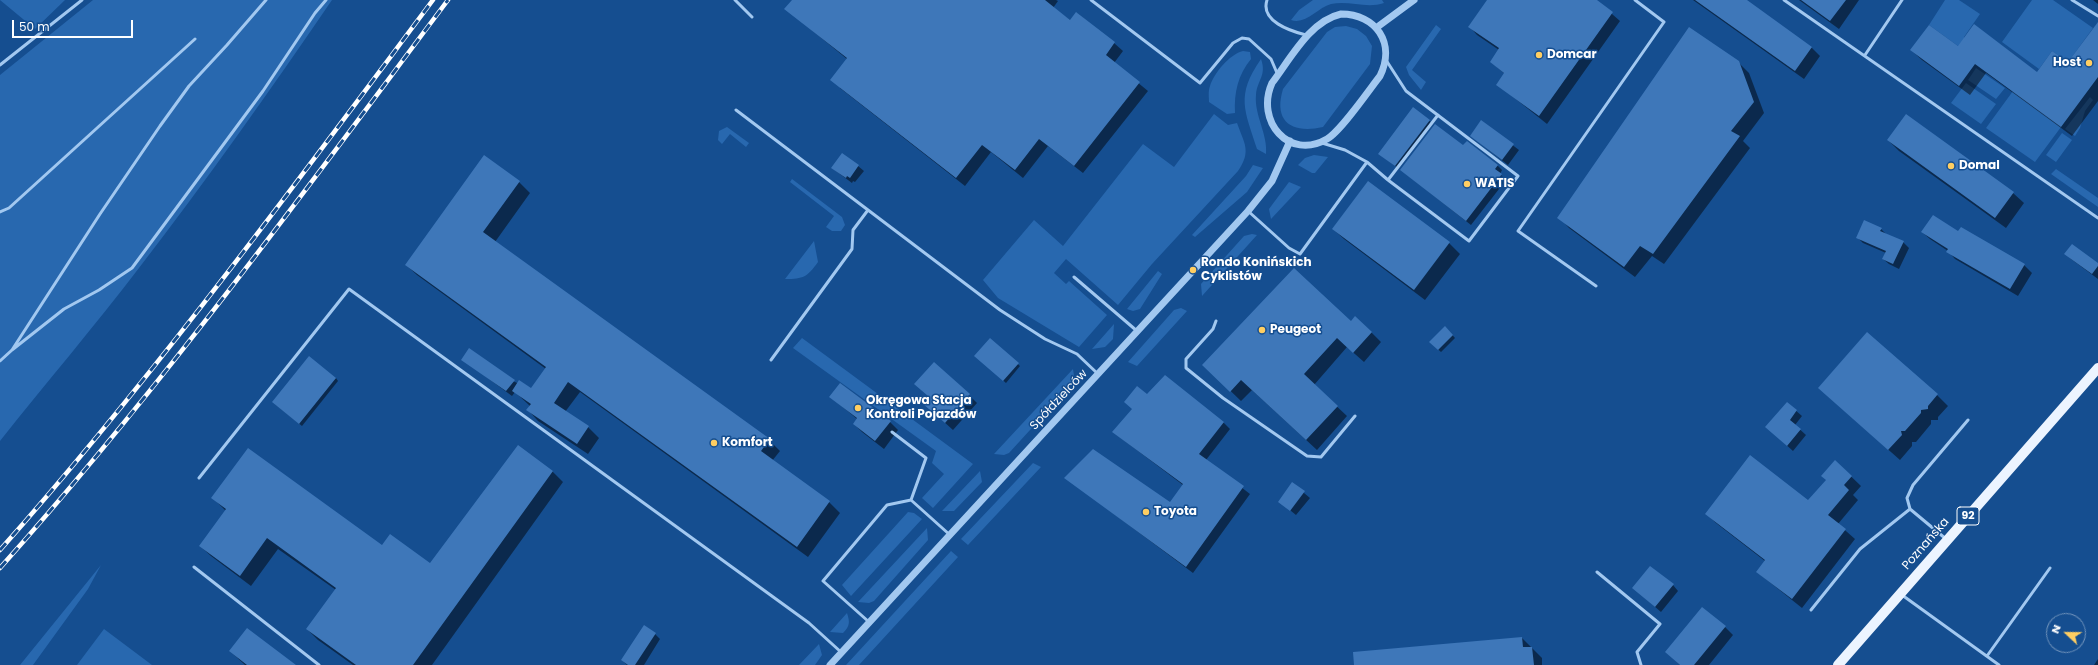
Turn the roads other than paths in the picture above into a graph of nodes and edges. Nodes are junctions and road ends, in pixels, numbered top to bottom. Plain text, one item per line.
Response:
1 (82, 0) edge
2 (266, 0) edge
3 (326, 0) edge
4 (735, 0) edge
5 (1091, 0) edge
6 (1268, 0) edge
7 (1414, 0) edge
8 (1635, 0) edge
9 (1784, 0) edge
10 (1902, 0) edge
11 (2072, 0) edge
12 (2098, 16) edge
13 (752, 18) dead end
14 (1376, 28) junction
15 (1308, 36) junction
16 (195, 39) dead end
17 (1865, 55) junction
18 (1386, 60) junction
19 (0, 65) edge
20 (1278, 75) junction
21 (736, 110) dead end
22 (1438, 115) junction
23 (1290, 141) junction
24 (1321, 142) junction
25 (1367, 162) junction
26 (1388, 180) junction
27 (868, 210) junction
28 (1248, 211) junction
29 (0, 212) edge
30 (2098, 218) edge
31 (1074, 277) dead end
32 (1596, 286) dead end
33 (1216, 321) dead end
34 (1137, 331) junction
35 (12, 350) junction
36 (771, 360) dead end
37 (0, 361) edge
38 (2098, 368) edge
39 (1098, 374) junction
40 (1355, 416) dead end
41 (1968, 420) dead end
42 (892, 432) dead end
43 (200, 478) dead end
44 (911, 500) junction
45 (1910, 509) junction
46 (950, 535) junction
47 (1947, 541) junction
48 (194, 567) dead end
49 (2050, 568) dead end
50 (1597, 572) dead end
51 (1900, 594) junction
52 (1811, 610) dead end
53 (869, 622) junction
54 (842, 653) junction
55 (1987, 656) junction
56 (319, 665) edge
57 (830, 665) edge
58 (1641, 665) edge
59 (1838, 665) edge
60 (1999, 665) edge

1 - 19 lane
2 - 35 lane
3 - 35 lane
4 - 13 lane
5 - 20 lane
6 - 15 lane
7 - 14 street
8 - 32 lane
9 - 17 lane
10 - 17 lane
11 - 12 lane
14 - 15 street
14 - 18 street
15 - 20 street
16 - 29 lane
17 - 30 lane
18 - 22 lane
18 - 24 street
20 - 23 street
21 - 27 lane
22 - 26 lane
22 - 26 lane
23 - 24 street
23 - 28 street, Spółdzielców
24 - 25 lane
25 - 26 lane
25 - 28 lane
27 - 36 lane
27 - 39 lane
28 - 34 street, Spółdzielców
31 - 34 lane
33 - 40 lane
34 - 39 street, Spółdzielców
35 - 37 lane
38 - 47 main road, Poznańska / 92
39 - 46 street, Spółdzielców
41 - 45 lane
42 - 44 lane
43 - 54 lane
44 - 46 lane
44 - 53 lane
45 - 47 lane
45 - 52 lane
46 - 53 street, Spółdzielców
47 - 51 main road, Poznańska / 92
48 - 56 lane
49 - 55 lane
50 - 58 lane
51 - 55 lane
51 - 59 main road, Poznańska / 92
53 - 54 street, Spółdzielców
54 - 57 street, Spółdzielców
55 - 60 lane

